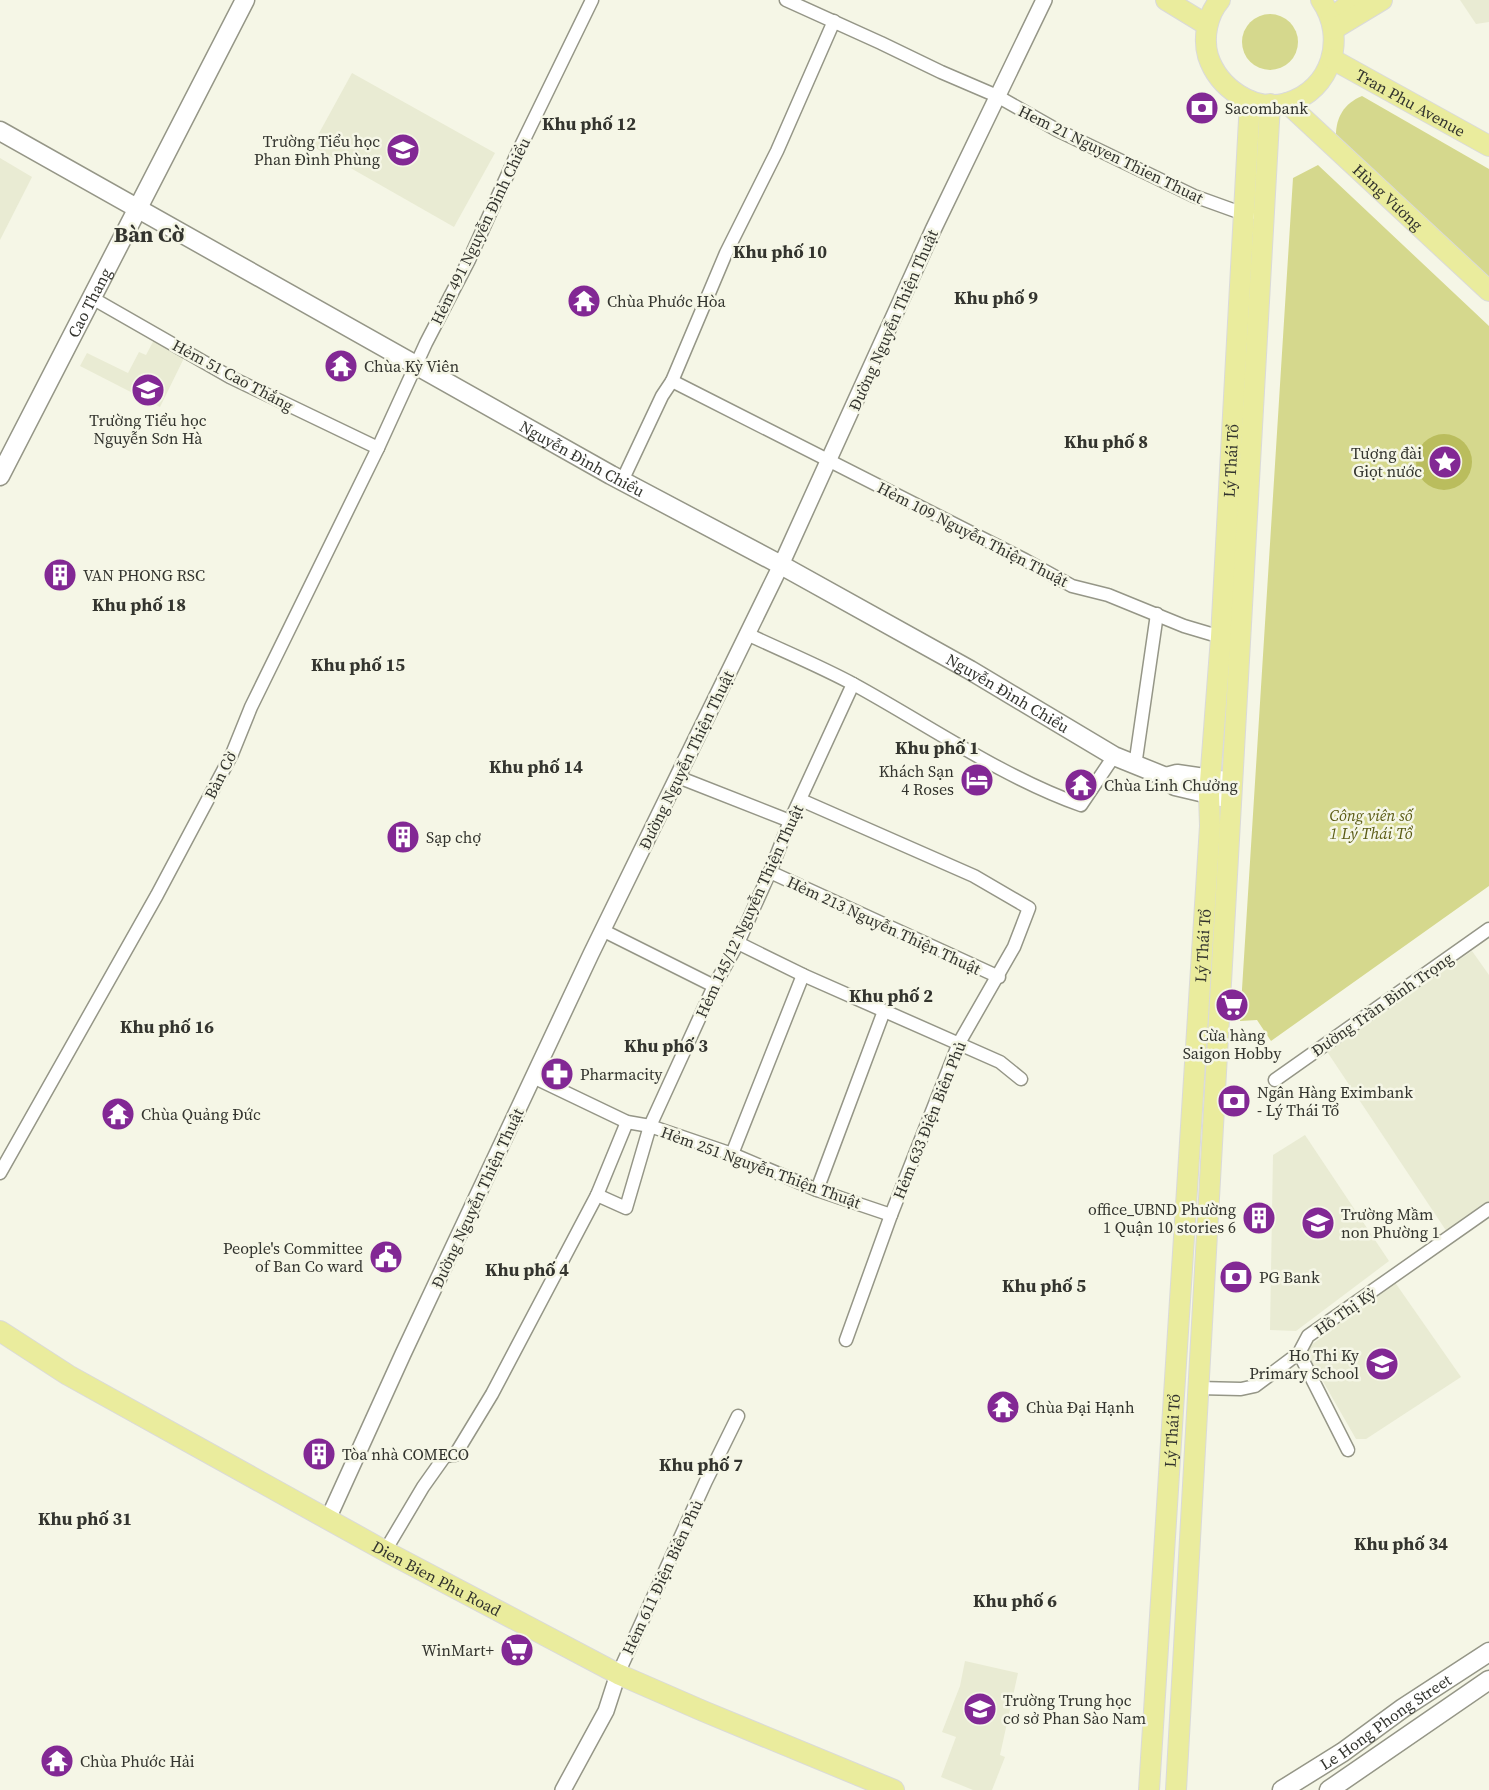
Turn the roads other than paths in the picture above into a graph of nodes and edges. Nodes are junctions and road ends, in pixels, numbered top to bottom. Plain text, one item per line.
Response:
1 (245, 0) edge
2 (592, 0) edge
3 (786, 0) edge
4 (1044, 0) edge
5 (1166, 0) edge
6 (1217, 0) edge
7 (1321, 0) edge
8 (1354, 0) edge
9 (1382, 0) edge
10 (834, 21) junction
11 (1333, 24) junction
12 (1207, 25) junction
13 (1332, 59) junction
14 (997, 96) junction
15 (1269, 103) junction
16 (0, 131) edge
17 (1489, 146) edge
18 (137, 209) junction
19 (1253, 214) junction
20 (1489, 291) edge
21 (92, 298) junction
22 (416, 365) junction
23 (672, 381) junction
24 (378, 448) junction
25 (829, 459) junction
26 (0, 476) edge
27 (622, 481) junction
28 (781, 565) junction
29 (1157, 614) junction
30 (747, 634) junction
31 (1221, 638) junction
32 (853, 684) junction
33 (1114, 756) junction
34 (1135, 766) junction
35 (678, 777) junction
36 (1210, 787) junction
37 (1231, 791) junction
38 (801, 800) junction
39 (790, 821) junction
40 (770, 872) junction
41 (1489, 929) edge
42 (604, 931) junction
43 (738, 943) junction
44 (803, 975) junction
45 (999, 977) junction
46 (714, 986) junction
47 (884, 1011) junction
48 (959, 1043) junction
49 (533, 1077) junction
50 (1021, 1079) dead end
51 (1275, 1080) dead end
52 (627, 1122) junction
53 (650, 1126) junction
54 (732, 1154) junction
55 (0, 1173) edge
56 (817, 1190) junction
57 (597, 1195) junction
58 (1489, 1209) edge
59 (891, 1215) junction
60 (0, 1331) edge
61 (846, 1340) dead end
62 (1299, 1353) junction
63 (1174, 1387) junction
64 (1198, 1388) junction
65 (738, 1416) dead end
66 (1348, 1450) dead end
67 (328, 1519) junction
68 (385, 1551) junction
69 (1489, 1652) edge
70 (618, 1674) junction
71 (1489, 1680) edge
72 (563, 1790) edge
73 (894, 1790) edge
74 (1149, 1790) edge
75 (1176, 1790) edge
76 (1282, 1790) edge
77 (1329, 1790) edge

1 - 18 main road, Cao Thang
2 - 22 street, Hẻm 491 Nguyễn Ðình Chiểu
3 - 10 street, Hem 21 Nguyen Thien Thuat
4 - 14 street, Đường Nguyễn Thiện Thuật
5 - 12 main road
6 - 12 main road
7 - 11 main road
8 - 11 main road
9 - 11 main road
10 - 14 street, Hem 21 Nguyen Thien Thuat
10 - 23 street
11 - 13 main road
12 - 15 main road, Hùng Vương
13 - 15 main road
13 - 17 main road, Tran Phu Avenue
14 - 19 street, Hem 21 Nguyen Thien Thuat
14 - 25 street, Đường Nguyễn Thiện Thuật
15 - 19 main road, Lý Thái Tổ
15 - 20 main road, Hùng Vương
16 - 18 main road, Nguyễn Đình Chiểu
18 - 21 main road, Cao Thang
18 - 22 main road, Nguyễn Đình Chiểu
19 - 31 main road, Lý Thái Tổ
19 - 37 main road, Lý Thái Tổ
21 - 24 street, Hẻm 51 Cao Thắng
21 - 26 main road, Cao Thang
22 - 24 street, Bàn Cờ
22 - 27 main road, Nguyễn Đình Chiểu
23 - 25 street, Hẻm 109 Nguyễn Thiện Thuật
23 - 27 street
24 - 55 street, Bàn Cờ
25 - 28 street, Đường Nguyễn Thiện Thuật
25 - 29 street, Hẻm 109 Nguyễn Thiện Thuật
27 - 28 main road, Nguyễn Đình Chiểu
28 - 30 street, Đường Nguyễn Thiện Thuật
28 - 33 main road, Nguyễn Đình Chiểu
29 - 31 street, Hẻm 109 Nguyễn Thiện Thuật
29 - 34 street
30 - 32 street
30 - 35 street, Đường Nguyễn Thiện Thuật
31 - 36 main road, Lý Thái Tổ
32 - 33 street
32 - 38 street, Hẻm 145/12 Nguyễn Thiện Thuật
33 - 34 main road, Nguyễn Đình Chiểu
34 - 36 main road, Nguyễn Đình Chiểu
35 - 39 street
35 - 42 street, Đường Nguyễn Thiện Thuật
36 - 37 main road, Nguyễn Đình Chiểu
36 - 63 main road, Lý Thái Tổ
37 - 64 main road, Lý Thái Tổ
38 - 39 street, Hẻm 145/12 Nguyễn Thiện Thuật
38 - 45 street, Hẻm 633 Ðiện Biên Phủ
39 - 40 street, Hẻm 145/12 Nguyễn Thiện Thuật
40 - 43 street, Hẻm 145/12 Nguyễn Thiện Thuật
40 - 45 street, Hẻm 213 Nguyễn Thiện Thuật
41 - 51 street, Đường Trần Bình Trọng
42 - 46 street
42 - 49 street, Đường Nguyễn Thiện Thuật
43 - 44 street
43 - 46 street, Hẻm 145/12 Nguyễn Thiện Thuật
44 - 47 street
44 - 54 street
45 - 48 street, Hẻm 633 Ðiện Biên Phủ
46 - 53 street, Hẻm 145/12 Nguyễn Thiện Thuật
47 - 48 street
47 - 56 street
48 - 50 street
48 - 59 street, Hẻm 633 Ðiện Biên Phủ
49 - 52 street, Hẻm 251 Nguyễn Thiện Thuật
49 - 67 street, Đường Nguyễn Thiện Thuật
52 - 53 street, Hẻm 251 Nguyễn Thiện Thuật
52 - 57 street
53 - 54 street, Hẻm 251 Nguyễn Thiện Thuật
53 - 57 street, Hẻm 145/12 Nguyễn Thiện Thuật
54 - 56 street, Hẻm 251 Nguyễn Thiện Thuật
56 - 59 street, Hẻm 251 Nguyễn Thiện Thuật
57 - 68 street
58 - 62 street, Hồ Thị Kỷ
59 - 61 street, Hẻm 633 Ðiện Biên Phủ
60 - 67 main road, Dien Bien Phu Road
62 - 64 street, Hồ Thị Kỷ
62 - 66 street
63 - 64 street
63 - 74 main road, Lý Thái Tổ
64 - 75 main road, Lý Thái Tổ
65 - 70 street, Hẻm 611 Điện Biên Phủ
67 - 68 main road, Dien Bien Phu Road
68 - 70 main road, Dien Bien Phu Road
69 - 76 main road, Le Hong Phong Street
70 - 72 street
70 - 73 main road, Dien Bien Phu Road
71 - 77 main road, Le Hong Phong Street

